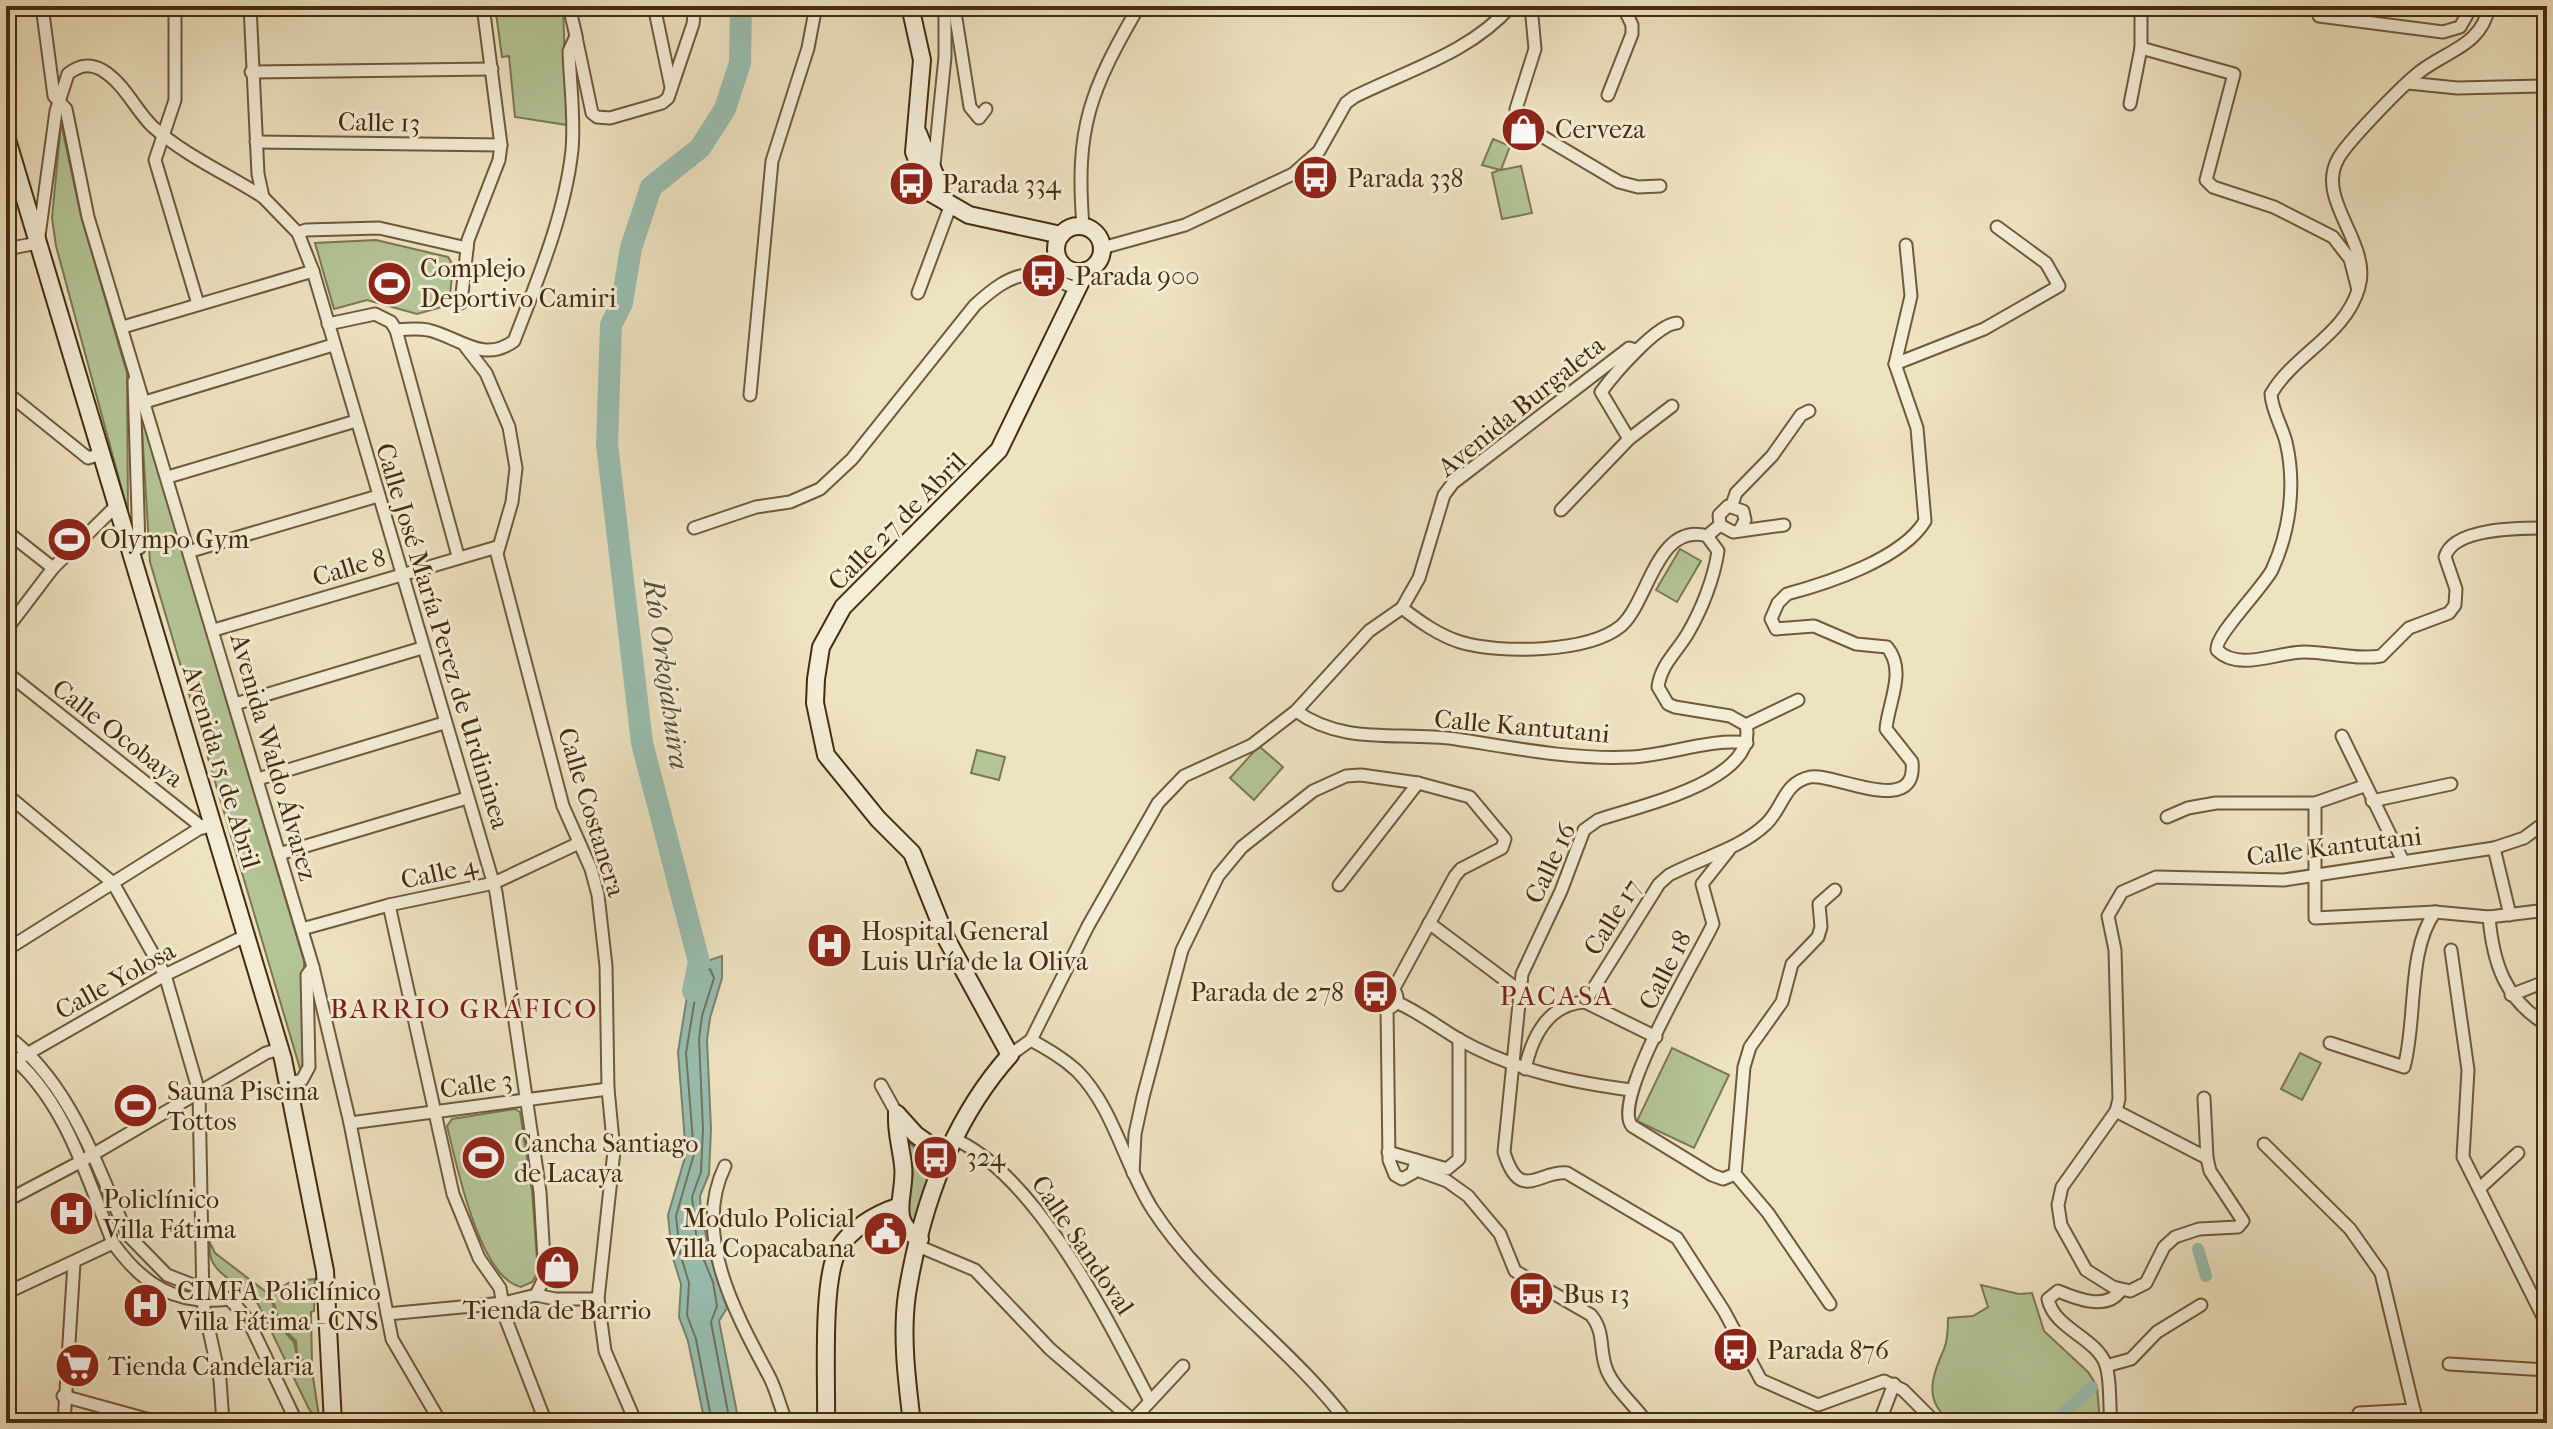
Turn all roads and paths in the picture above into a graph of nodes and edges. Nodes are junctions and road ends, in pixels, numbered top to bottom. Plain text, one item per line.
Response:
1 (42, 6) edge
2 (140, 6) edge
3 (175, 6) edge
4 (250, 6) edge
5 (483, 6) edge
6 (569, 6) edge
7 (654, 6) edge
8 (695, 6) edge
9 (816, 6) edge
10 (910, 6) edge
11 (945, 6) edge
12 (954, 6) edge
13 (1139, 6) edge
14 (1511, 6) edge
15 (1531, 6) edge
16 (1623, 6) edge
17 (2141, 6) edge
18 (2472, 6) edge
19 (2489, 6) edge
20 (81, 8) dead end
21 (2319, 16) dead end
22 (576, 36) junction
23 (2141, 48) junction
24 (492, 69) junction
25 (251, 72) junction
26 (2408, 83) junction
27 (2547, 86) edge
28 (672, 88) junction
29 (1608, 95) dead end
30 (59, 103) junction
31 (2130, 104) dead end
32 (986, 109) dead end
33 (163, 134) junction
34 (6, 136) edge
35 (256, 142) junction
36 (501, 145) junction
37 (927, 172) junction
38 (1660, 186) dead end
39 (263, 197) junction
40 (948, 205) junction
41 (1083, 226) junction
42 (1997, 227) dead end
43 (298, 233) junction
44 (1061, 235) junction
45 (38, 243) junction
46 (1906, 245) dead end
47 (467, 248) junction
48 (1102, 248) junction
49 (6, 249) edge
50 (313, 271) junction
51 (1086, 271) junction
52 (1078, 290) junction
53 (2359, 290) junction
54 (918, 293) dead end
55 (461, 303) dead end
56 (198, 304) junction
57 (1677, 323) dead end
58 (328, 324) junction
59 (123, 327) junction
60 (396, 330) junction
61 (333, 345) junction
62 (465, 346) junction
63 (1636, 350) junction
64 (133, 364) junction
65 (1895, 364) junction
66 (6, 392) edge
67 (750, 395) dead end
68 (145, 402) junction
69 (1672, 406) dead end
70 (1809, 411) dead end
71 (356, 421) junction
72 (1629, 439) junction
73 (101, 454) junction
74 (168, 477) junction
75 (378, 496) junction
76 (1732, 505) junction
77 (116, 506) junction
78 (1561, 510) dead end
79 (1720, 525) junction
80 (1784, 525) dead end
81 (694, 528) dead end
82 (1741, 528) junction
83 (2547, 528) edge
84 (6, 531) edge
85 (1707, 536) junction
86 (497, 547) junction
87 (131, 550) junction
88 (191, 551) junction
89 (458, 556) junction
90 (53, 568) junction
91 (402, 574) junction
92 (1402, 608) junction
93 (6, 630) edge
94 (214, 630) junction
95 (422, 648) junction
96 (6, 672) edge
97 (1798, 700) dead end
98 (235, 704) junction
99 (1296, 711) junction
100 (444, 723) junction
101 (1746, 725) junction
102 (2342, 736) dead end
103 (1747, 743) junction
104 (258, 779) junction
105 (1418, 783) junction
106 (2451, 784) dead end
107 (2364, 786) junction
108 (6, 794) edge
109 (467, 798) junction
110 (2372, 801) junction
111 (2315, 803) junction
112 (2167, 817) dead end
113 (2547, 821) edge
114 (208, 823) junction
115 (579, 843) junction
116 (1732, 847) junction
117 (2494, 848) junction
118 (279, 854) junction
119 (2402, 859) junction
120 (2316, 874) junction
121 (113, 883) junction
122 (494, 883) junction
123 (1339, 885) dead end
124 (1835, 890) dead end
125 (389, 905) junction
126 (2547, 910) edge
127 (2435, 912) junction
128 (2510, 915) junction
129 (2489, 917) junction
130 (1429, 923) junction
131 (302, 929) junction
132 (247, 935) junction
133 (6, 950) edge
134 (2451, 950) dead end
135 (313, 967) junction
136 (165, 975) junction
137 (2547, 981) edge
138 (1521, 992) junction
139 (2511, 995) junction
140 (1392, 1000) junction
141 (1585, 1002) junction
142 (2547, 1025) edge
143 (6, 1035) edge
144 (1656, 1037) junction
145 (1459, 1039) junction
146 (1031, 1040) junction
147 (2330, 1043) dead end
148 (280, 1049) junction
149 (30, 1052) junction
150 (1010, 1055) junction
151 (9, 1059) edge
152 (1512, 1064) junction
153 (1525, 1069) junction
154 (289, 1083) junction
155 (881, 1085) dead end
156 (608, 1089) junction
157 (1631, 1090) junction
158 (199, 1092) junction
159 (2204, 1098) dead end
160 (527, 1099) junction
161 (2116, 1111) junction
162 (436, 1113) junction
163 (897, 1114) junction
164 (350, 1123) junction
165 (952, 1138) junction
166 (2264, 1144) dead end
167 (1388, 1152) junction
168 (2518, 1153) dead end
169 (93, 1154) junction
170 (946, 1156) junction
171 (2207, 1158) junction
172 (80, 1162) junction
173 (1415, 1165) junction
174 (725, 1166) dead end
175 (1133, 1173) junction
176 (1735, 1174) junction
177 (2481, 1187) junction
178 (6, 1201) edge
179 (897, 1207) junction
180 (919, 1242) junction
181 (113, 1243) junction
182 (74, 1263) junction
183 (203, 1288) junction
184 (2121, 1290) junction
185 (6, 1293) edge
186 (536, 1295) junction
187 (229, 1299) junction
188 (598, 1299) junction
189 (203, 1303) junction
190 (504, 1303) junction
191 (1830, 1304) dead end
192 (2201, 1305) dead end
193 (387, 1314) junction
194 (2547, 1325) edge
195 (2449, 1364) dead end
196 (1183, 1366) dead end
197 (2106, 1366) junction
198 (2547, 1370) edge
199 (1894, 1384) junction
200 (63, 1396) junction
201 (1150, 1401) junction
202 (2414, 1410) junction
203 (2359, 1413) dead end
204 (1133, 1422) edge
205 (64, 1423) edge
206 (161, 1423) edge
207 (223, 1423) edge
208 (297, 1423) edge
209 (333, 1423) edge
210 (441, 1423) edge
211 (546, 1423) edge
212 (636, 1423) edge
213 (787, 1423) edge
214 (826, 1423) edge
215 (912, 1423) edge
216 (1348, 1423) edge
217 (1647, 1423) edge
218 (1879, 1423) edge
219 (1936, 1423) edge
220 (2111, 1423) edge
221 (2417, 1423) edge

1 - 30 street, Avenida Waldo Álvarez
2 - 20 street
3 - 33 street
4 - 25 street
5 - 24 street
6 - 22 street
7 - 28 street
8 - 28 street
9 - 67 street
10 - 37 main road
11 - 37 street
12 - 32 street
13 - 41 street
14 - 48 street
15 - 38 street
16 - 29 street
17 - 23 street
18 - 21 street
19 - 26 street
22 - 28 street
22 - 62 street
23 - 31 street
23 - 53 street
24 - 25 street
24 - 36 street
25 - 35 street
26 - 27 street
26 - 53 street
30 - 33 street, Calle José María Perez de Urdininea
30 - 45 street
30 - 59 street, Avenida Waldo Álvarez
33 - 39 street, Calle José María Perez de Urdininea
33 - 56 street
34 - 45 main road, Avenida 15 de Abril
35 - 36 street, Calle 13
35 - 39 street
36 - 47 street
37 - 40 main road
39 - 43 street, Calle José María Perez de Urdininea
40 - 44 main road
40 - 54 street
41 - 44 main road
41 - 48 main road
42 - 65 street
43 - 47 street
43 - 50 street, Calle José María Perez de Urdininea
44 - 51 main road
45 - 49 street
45 - 73 main road, Avenida 15 de Abril
46 - 65 street
47 - 55 street
48 - 51 main road
50 - 56 street
50 - 58 street, Calle José María Perez de Urdininea
51 - 52 main road, Calle 27 de Abril
52 - 81 street
52 - 150 main road, Calle 27 de Abril
53 - 83 street
56 - 59 street
57 - 63 street
58 - 60 street
58 - 61 street, Calle José María Perez de Urdininea
59 - 64 street, Avenida Waldo Álvarez
60 - 62 street
60 - 89 street
61 - 68 street
61 - 71 street, Calle José María Perez de Urdininea
62 - 86 street
63 - 72 street
63 - 92 street, Avenida Burgaleta
64 - 68 street, Avenida Waldo Álvarez
64 - 87 street
65 - 116 street
66 - 73 street
68 - 74 street, Avenida Waldo Álvarez
69 - 72 street
70 - 76 street
71 - 74 street
71 - 75 street, Calle José María Perez de Urdininea
72 - 78 street
73 - 77 main road, Avenida 15 de Abril
74 - 88 street, Avenida Waldo Álvarez
75 - 88 street
75 - 91 street, Calle José María Perez de Urdininea
76 - 79 street
76 - 82 street
77 - 87 main road, Avenida 15 de Abril
77 - 90 street
79 - 82 street
79 - 85 street
80 - 82 street
84 - 90 street
85 - 92 street
85 - 101 street
86 - 89 street, Calle 8
86 - 115 street, Calle Costanera
87 - 114 main road, Avenida 15 de Abril
88 - 94 street, Avenida Waldo Álvarez
89 - 91 street, Calle 8
90 - 93 street
91 - 94 street, Calle 8
91 - 95 street, Calle José María Perez de Urdininea
92 - 99 street, Avenida Burgaleta
94 - 98 street, Avenida Waldo Álvarez
95 - 98 street
95 - 100 street, Calle José María Perez de Urdininea
96 - 114 street, Calle Ocobaya
97 - 101 street
98 - 104 street, Avenida Waldo Álvarez
99 - 103 street, Calle Kantutani
99 - 146 street, Avenida Burgaleta
100 - 104 street
100 - 109 street, Calle José María Perez de Urdininea
101 - 103 street
102 - 107 street
103 - 138 street, Calle 16
104 - 118 street, Avenida Waldo Álvarez
105 - 123 street
105 - 130 street
105 - 175 street
106 - 110 street
107 - 110 street
107 - 111 street
108 - 121 street
109 - 118 street
109 - 122 street, Calle José María Perez de Urdininea
110 - 119 street
111 - 112 street
111 - 120 street
113 - 117 street, Calle Kantutani
114 - 121 street
114 - 132 main road, Avenida 15 de Abril
115 - 122 street, Calle 4
115 - 156 street, Calle Costanera
116 - 141 street, Calle 17
116 - 144 street, Calle 18
117 - 119 street, Calle Kantutani
117 - 128 street
118 - 131 street, Avenida Waldo Álvarez
119 - 120 street, Calle Kantutani
120 - 127 street
120 - 161 street, Calle Kantutani
121 - 133 street
121 - 136 street
122 - 125 street, Calle 4
122 - 160 street, Calle José María Perez de Urdininea
124 - 176 street
125 - 131 street, Calle 4
125 - 162 street
126 - 128 street
127 - 129 street
127 - 147 street
128 - 129 street
129 - 139 street
130 - 138 street
130 - 140 street
131 - 135 street, Avenida Waldo Álvarez
132 - 136 street, Calle Yolosa
132 - 148 main road, Avenida 15 de Abril
134 - 177 street
135 - 154 street
135 - 164 street, Avenida Waldo Álvarez
136 - 149 street, Calle Yolosa
136 - 158 street
137 - 139 street
138 - 152 street, Calle 16
139 - 142 street
140 - 145 street
140 - 167 street
141 - 144 street
141 - 153 street
143 - 149 street
144 - 157 street, Calle 18
145 - 152 street
145 - 173 street
146 - 150 street, Avenida Burgaleta
146 - 175 street
148 - 154 main road, Avenida 15 de Abril
148 - 158 street
149 - 151 street, Calle Yolosa
149 - 169 street
150 - 165 main road
151 - 172 street
152 - 153 street
152 - 199 street, Calle 16
153 - 157 street
154 - 209 main road, Avenida 15 de Abril
155 - 163 street
156 - 160 street, Calle 3
156 - 188 street, Calle Costanera
157 - 176 street, Calle 18
158 - 169 street
158 - 183 street
159 - 171 street
160 - 162 street, Calle 3
160 - 186 street, Calle José María Perez de Urdininea
161 - 171 street
161 - 184 street
162 - 164 street, Calle 3
162 - 190 street
163 - 170 main road
163 - 179 main road
164 - 193 street, Avenida Waldo Álvarez
165 - 170 main road
165 - 201 street, Calle Sandoval
166 - 202 street
167 - 173 street
167 - 173 street
168 - 177 street
169 - 172 street
169 - 183 street
170 - 180 main road
171 - 184 street
172 - 178 street
172 - 181 street
173 - 217 street
174 - 213 street
175 - 216 street
176 - 191 street
177 - 194 street
179 - 180 main road
179 - 214 main road
180 - 204 street
180 - 215 main road
181 - 182 street
181 - 189 street
182 - 185 street
182 - 200 street
183 - 187 street
183 - 189 street
184 - 197 street
186 - 188 street
186 - 190 street
187 - 189 street
187 - 208 street
188 - 212 street, Calle Costanera
189 - 207 street
190 - 193 street
190 - 211 street
192 - 197 street
193 - 210 street, Avenida Waldo Álvarez
195 - 198 street
196 - 201 street
197 - 220 street
199 - 218 street
199 - 219 street
200 - 205 street
200 - 206 street
201 - 204 street
202 - 203 street
202 - 221 street

